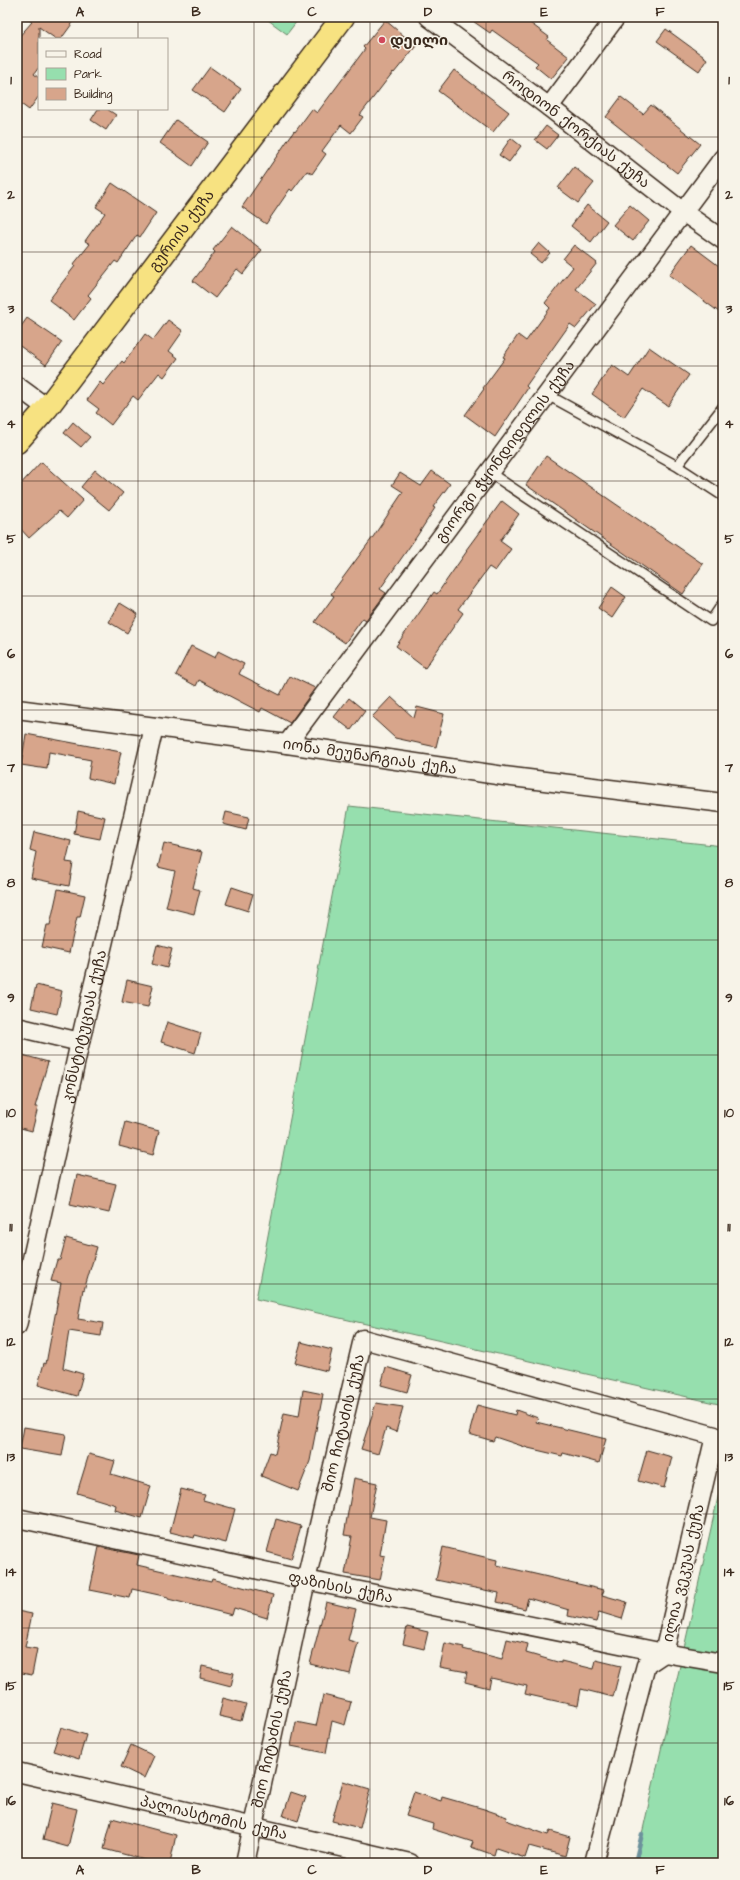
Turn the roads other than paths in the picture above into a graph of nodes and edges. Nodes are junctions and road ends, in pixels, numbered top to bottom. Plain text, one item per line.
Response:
1 (343, 17) edge
2 (429, 17) edge
3 (616, 17) edge
4 (549, 107) junction
5 (723, 158) edge
6 (683, 212) junction
7 (723, 240) edge
8 (17, 386) edge
9 (546, 394) junction
10 (723, 407) edge
11 (47, 408) junction
12 (17, 442) edge
13 (677, 466) junction
14 (490, 473) junction
15 (723, 496) edge
16 (723, 603) edge
17 (17, 709) edge
18 (154, 727) junction
19 (287, 744) junction
20 (723, 803) edge
21 (17, 1027) edge
22 (80, 1042) junction
23 (22, 1285) edge
24 (17, 1326) edge
25 (715, 1436) joint
26 (17, 1518) edge
27 (306, 1580) junction
28 (664, 1653) junction
29 (723, 1663) edge
30 (17, 1772) edge
31 (253, 1827) junction
32 (245, 1863) edge
33 (410, 1863) edge
34 (594, 1863) edge

1 - 11 highway, გურიის ქუჩა
2 - 4 street, როდიონ ქორქიას ქუჩა
3 - 4 street
4 - 6 street, როდიონ ქორქიას ქუჩა
5 - 6 street, გიორგი ჭყონდიდელის ქუჩა
6 - 7 street, როდიონ ქორქიას ქუჩა
6 - 9 street, გიორგი ჭყონდიდელის ქუჩა
8 - 11 street
9 - 13 lane
9 - 14 street, გიორგი ჭყონდიდელის ქუჩა
10 - 13 lane
11 - 12 highway, გურიის ქუჩა
13 - 15 lane
14 - 16 lane
14 - 19 street, გიორგი ჭყონდიდელის ქუჩა
17 - 18 street, იონა მეუნარგიას ქუჩა
18 - 19 street, იონა მეუნარგიას ქუჩა
18 - 22 street, კონსტიტუციას ქუჩა
19 - 20 street, იონა მეუნარგიას ქუჩა
21 - 22 street
22 - 23 street, კონსტიტუციას ქუჩა
23 - 24 street, კონსტიტუციას ქუჩა
25 - 27 street, შიო ჩიტაძის ქუჩა
25 - 28 street, ილია ვეკუას ქუჩა
26 - 27 street, ფაზისის ქუჩა
27 - 28 street, ფაზისის ქუჩა
27 - 31 street, შიო ჩიტაძის ქუჩა
28 - 29 street, ფაზისის ქუჩა
28 - 34 street, ილია ვეკუას ქუჩა
30 - 31 street, პალიასტომის ქუჩა
31 - 32 street, შიო ჩიტაძის ქუჩა
31 - 33 street, პალიასტომის ქუჩა

